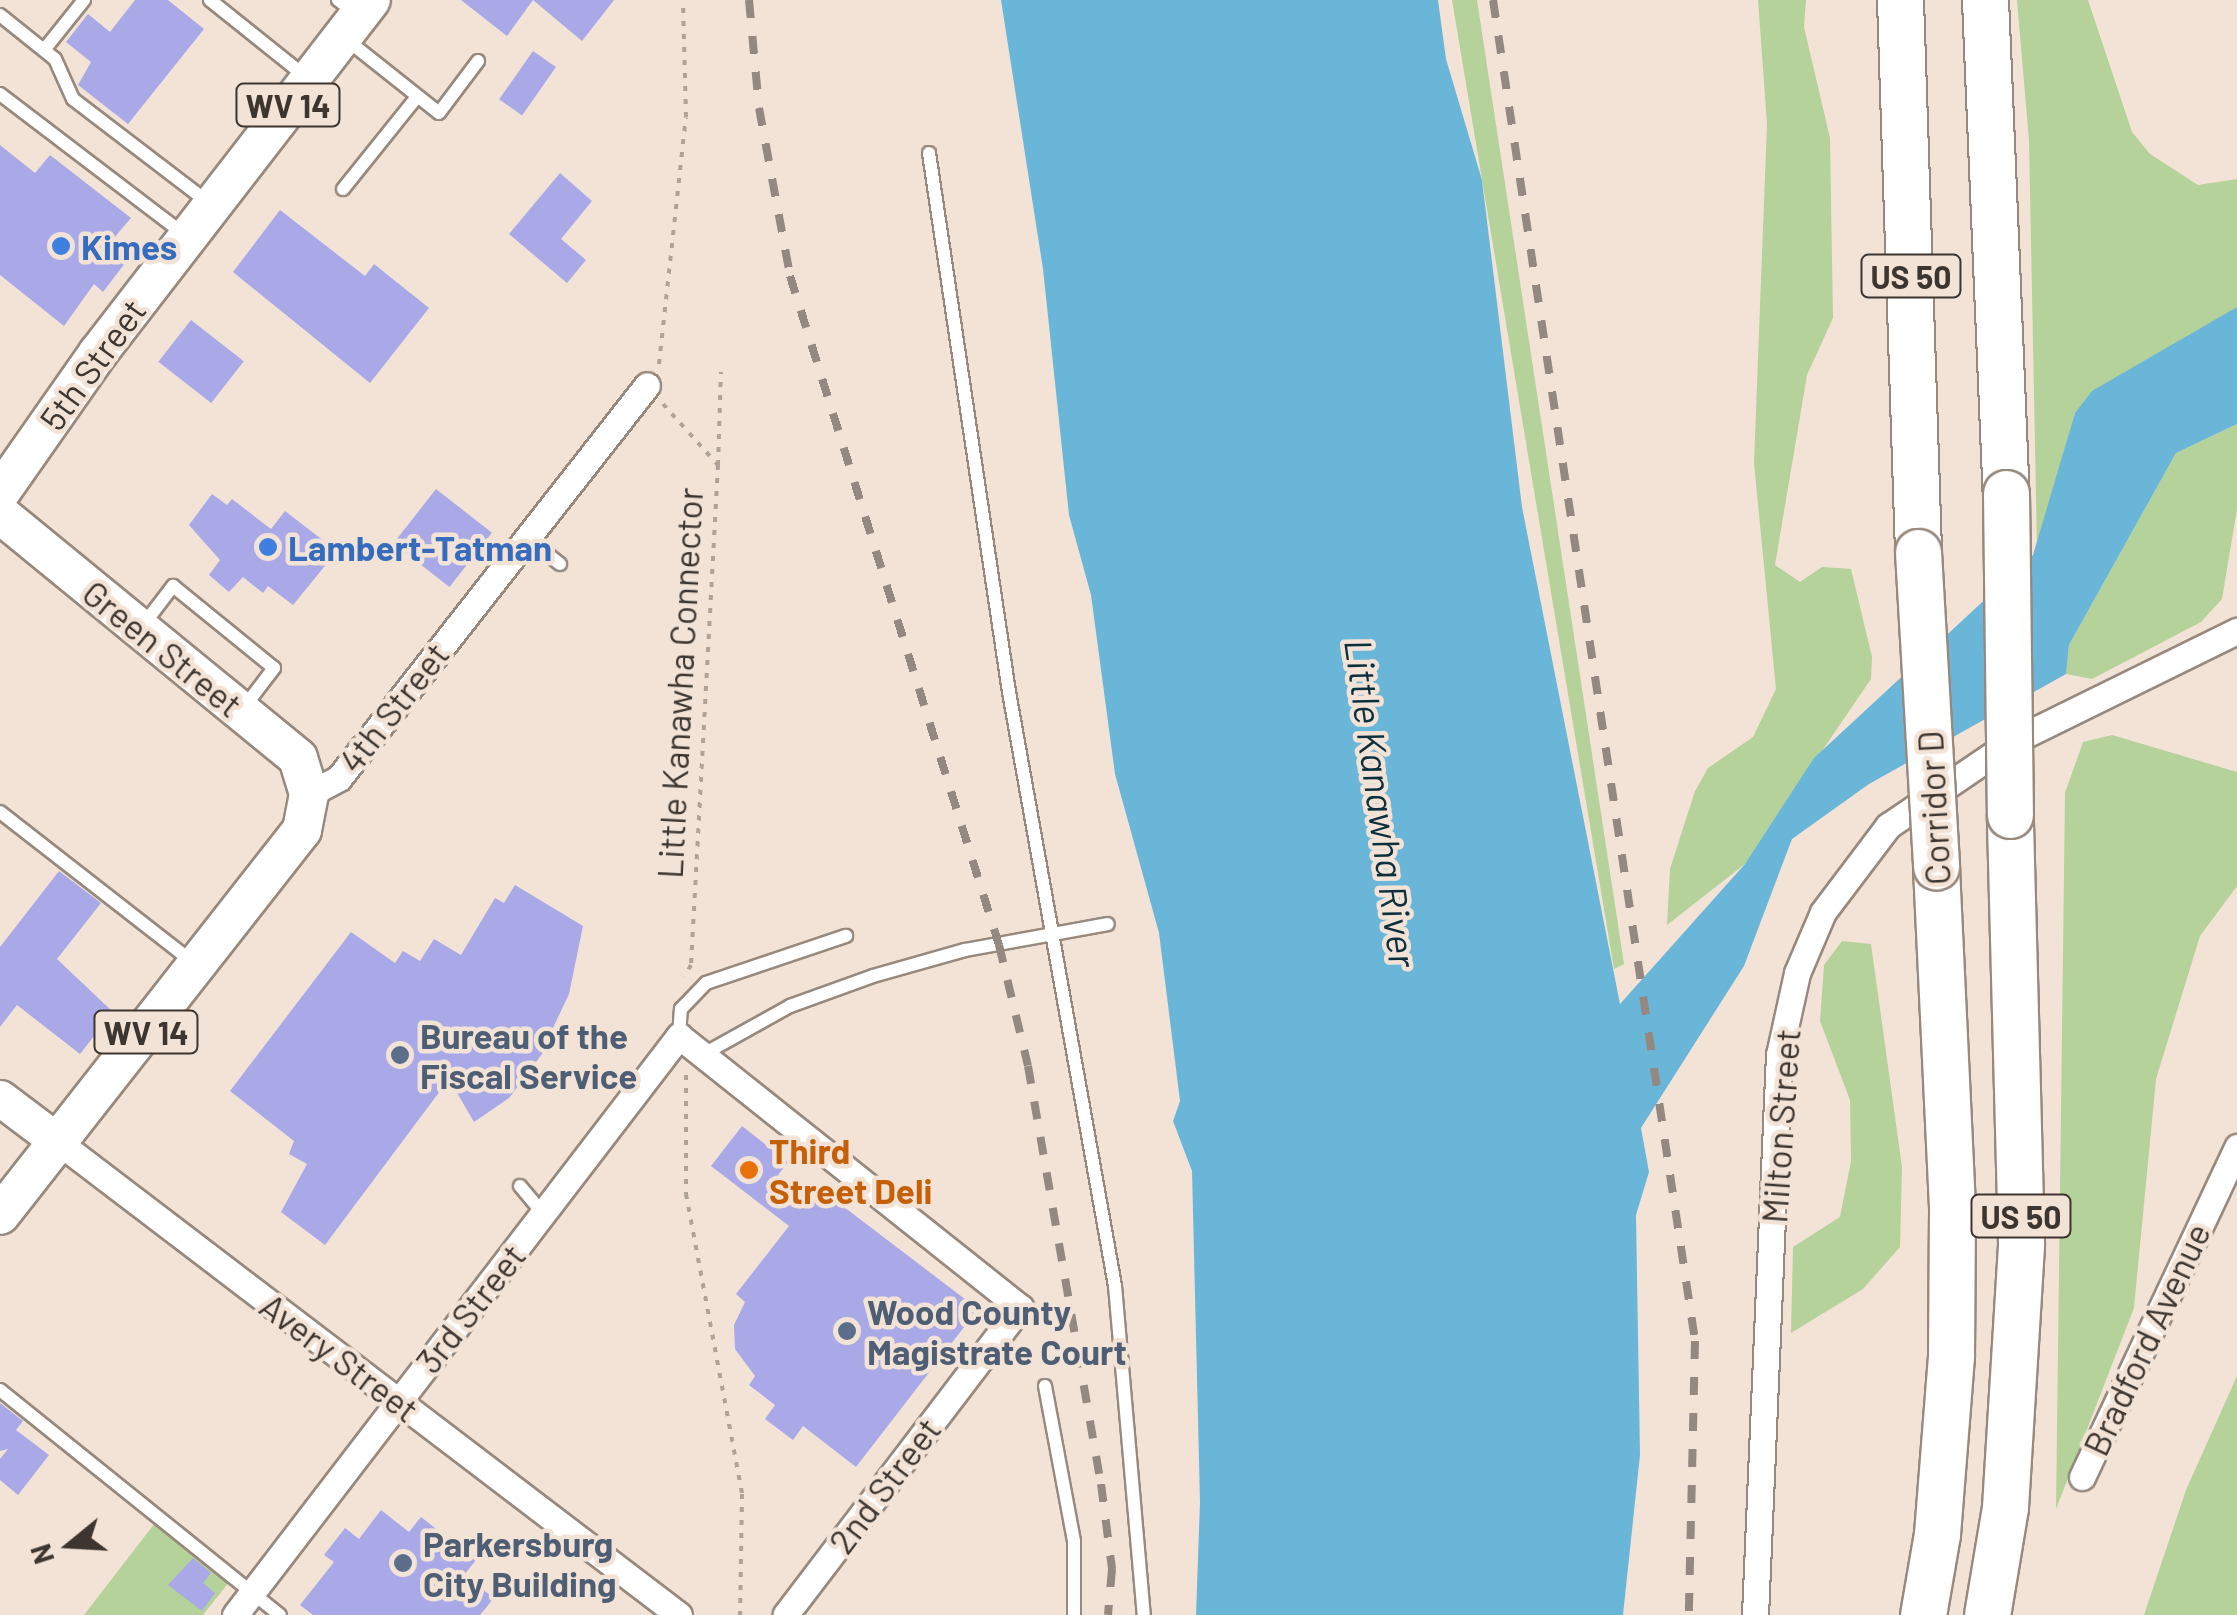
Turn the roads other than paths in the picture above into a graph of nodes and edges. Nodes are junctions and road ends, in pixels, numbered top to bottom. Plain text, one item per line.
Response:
1 (84, 0) edge
2 (210, 0) edge
3 (1871, 0) edge
4 (1900, 0) edge
5 (1988, 0) edge
6 (353, 13) edge
7 (0, 15) edge
8 (44, 50) junction
9 (478, 62) dead end
10 (308, 78) junction
11 (0, 94) edge
12 (416, 96) junction
13 (929, 153) dead end
14 (343, 190) dead end
15 (212, 204) junction
16 (187, 236) junction
17 (1911, 292) junction
18 (647, 385) road end
19 (0, 493) edge
20 (0, 514) edge
21 (524, 536) junction
22 (560, 564) dead end
23 (140, 629) junction
24 (2237, 631) edge
25 (240, 712) junction
26 (308, 794) junction
27 (0, 812) edge
28 (1108, 924) dead end
29 (846, 936) dead end
30 (1054, 938) junction
31 (197, 966) junction
32 (679, 1036) junction
33 (708, 1060) junction
34 (0, 1098) edge
35 (57, 1141) junction
36 (2237, 1147) edge
37 (520, 1186) dead end
38 (543, 1213) junction
39 (0, 1215) edge
40 (1045, 1386) dead end
41 (0, 1390) edge
42 (398, 1402) junction
43 (2082, 1477) dead end
44 (252, 1593) junction
45 (234, 1615) edge
46 (280, 1615) edge
47 (680, 1615) edge
48 (785, 1615) edge
49 (1074, 1615) edge
50 (1144, 1615) edge
51 (1755, 1615) edge
52 (1922, 1615) edge
53 (1986, 1615) edge

1 - 8 lane
2 - 10 lane
3 - 17 highway
4 - 17 highway, Corridor D / US 50
5 - 53 highway, US 50, bridge
6 - 10 main road, 5th Street / WV 14
6 - 12 lane
7 - 8 lane
8 - 15 lane
9 - 12 lane
10 - 15 main road, 5th Street / WV 14
11 - 16 lane
12 - 14 lane
13 - 30 lane
15 - 16 main road, 5th Street / WV 14
16 - 19 main road, 5th Street / WV 14
17 - 52 highway, Corridor D / US 50, bridge
18 - 21 street, 4th Street
20 - 23 main road, Green Street
21 - 22 lane
21 - 26 street, 4th Street
23 - 25 main road, Green Street
23 - 25 lane
24 - 51 street, Milton Street
25 - 26 main road, Green Street
26 - 31 main road, 4th Street / WV 14
27 - 31 lane
28 - 30 lane
29 - 32 lane
30 - 33 lane
30 - 50 lane
31 - 35 main road, 4th Street / WV 14
32 - 33 street
32 - 38 street, 3rd Street
33 - 48 street, 2nd Street
34 - 35 street, Avery Street
35 - 39 main road, 4th Street / WV 14
35 - 42 street, Avery Street
36 - 43 street, Bradford Avenue
37 - 38 lane
38 - 42 street, 3rd Street
40 - 49 lane
41 - 44 lane
42 - 44 street, 3rd Street
42 - 47 street, Avery Street
44 - 45 street, 3rd Street
44 - 46 lane

